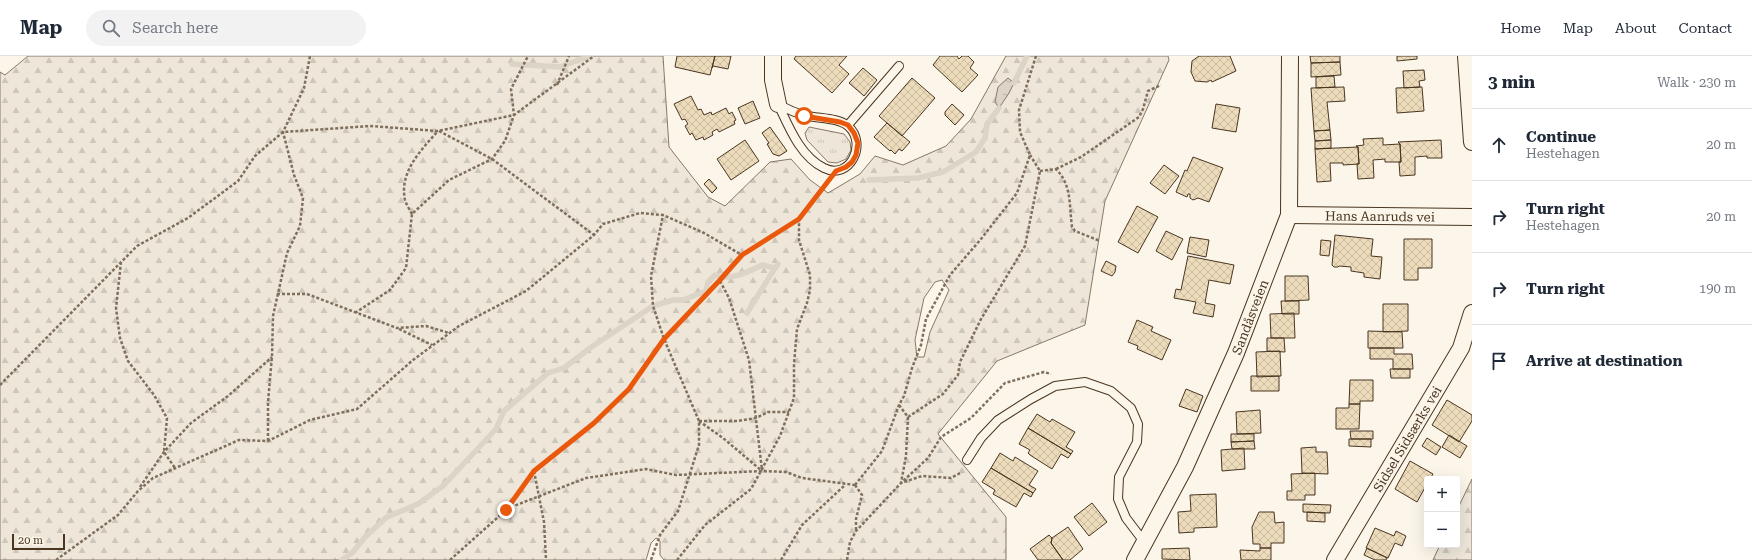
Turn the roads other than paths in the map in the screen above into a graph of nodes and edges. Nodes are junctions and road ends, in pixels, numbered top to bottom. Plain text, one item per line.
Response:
1 (773, 56) edge
2 (1290, 56) edge
3 (1466, 56) edge
4 (899, 66) dead end
5 (778, 104) junction
6 (848, 125) junction
7 (1472, 142) edge
8 (1289, 215) junction
9 (1472, 216) edge
10 (1472, 314) edge
11 (967, 460) dead end
12 (1145, 543) junction
13 (1135, 560) edge
14 (1335, 560) edge

1 - 5 street
2 - 8 street, Sandåsveien
3 - 7 street
4 - 6 lane
5 - 6 lane
5 - 6 lane
8 - 9 street, Hans Aanruds vei
8 - 12 street, Sandåsveien
10 - 14 street, Sidsel Sidsærks vei
11 - 12 lane
12 - 13 street, Sandåsveien

